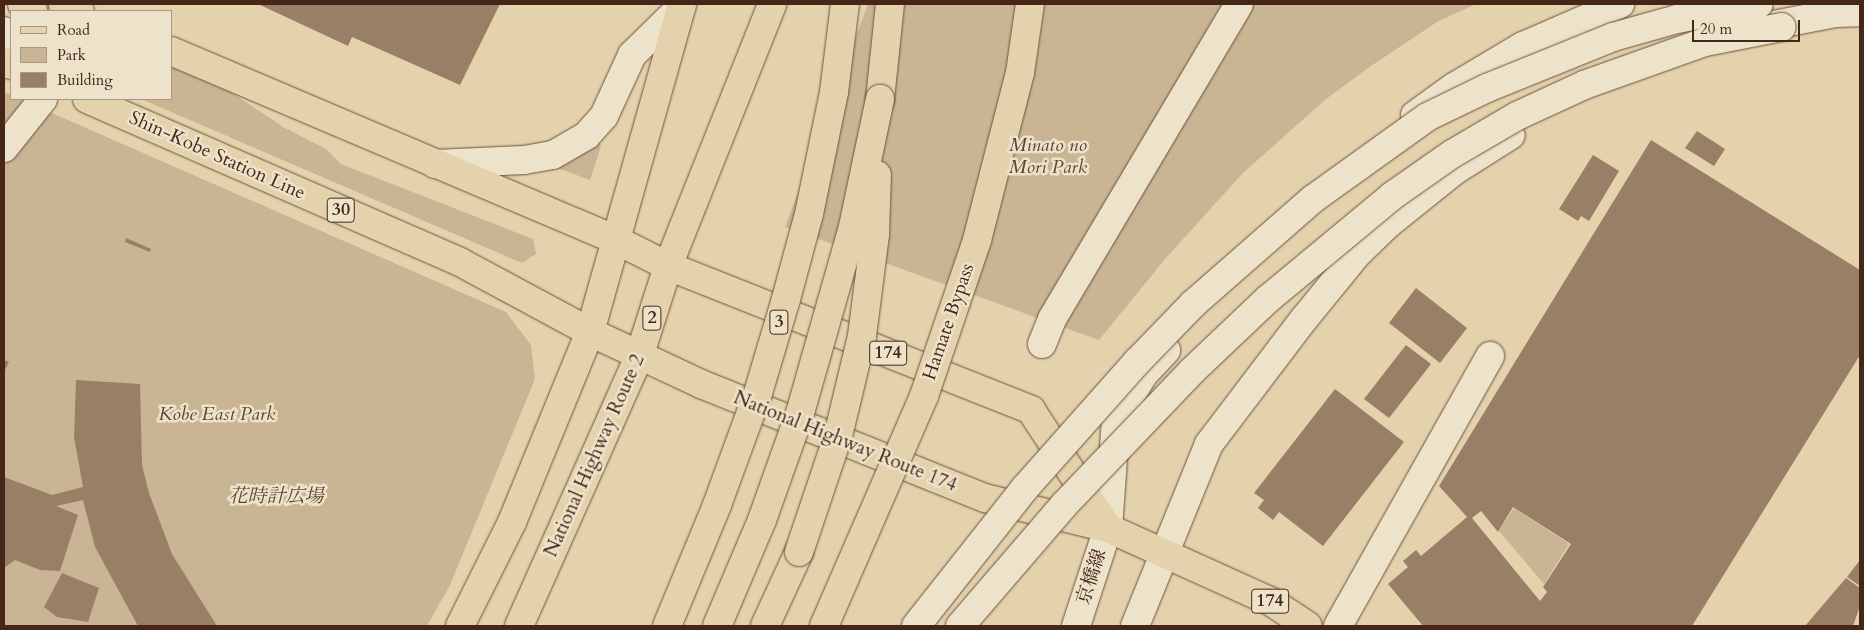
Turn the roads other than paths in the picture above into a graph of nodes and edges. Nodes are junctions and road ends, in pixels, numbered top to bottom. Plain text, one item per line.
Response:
1 (63, 4) edge
2 (772, 4) edge
3 (845, 4) edge
4 (890, 4) edge
5 (1030, 4) edge
6 (1046, 4) edge
7 (1239, 4) edge
8 (1620, 4) edge
9 (1758, 4) edge
10 (681, 5) edge
11 (78, 10) edge
12 (1860, 12) edge
13 (1860, 20) edge
14 (172, 51) edge
15 (880, 99) junction
16 (43, 100) edge
17 (89, 100) edge
18 (4, 148) edge
19 (435, 164) junction
20 (616, 240) junction
21 (668, 266) junction
22 (590, 332) junction
23 (1042, 344) dead end
24 (1490, 356) dead end
25 (639, 357) junction
26 (718, 504) junction
27 (1108, 528) junction
28 (1167, 553) junction
29 (460, 626) edge
30 (519, 626) edge
31 (654, 626) edge
32 (667, 626) edge
33 (717, 626) edge
34 (765, 626) edge
35 (824, 626) edge
36 (841, 626) edge
37 (916, 626) edge
38 (960, 626) edge
39 (1076, 626) edge
40 (1135, 626) edge
41 (1308, 626) edge
42 (1338, 626) edge

1 - 11 main road
2 - 21 main road, National Highway Route 2 / 2
3 - 26 main road, 3, bridge
4 - 15 main road
5 - 35 main road, Hamate Bypass, bridge
6 - 36 main road, Hamate Bypass
7 - 23 street
8 - 27 street, 京橋線
9 - 37 street, bridge
10 - 19 street
10 - 20 main road
12 - 28 street
13 - 38 street, bridge
14 - 19 main road
15 - 33 main road, bridge
15 - 34 main road, bridge
16 - 18 street
17 - 22 main road, Shin-Kobe Station Line / 30
19 - 20 main road
20 - 21 main road, 174
20 - 22 main road
21 - 25 main road, National Highway Route 2 / 2
21 - 27 main road, 174
22 - 25 main road, National Highway Route 174 / 174
22 - 29 main road
24 - 42 street
25 - 27 main road, National Highway Route 174 / 174
25 - 30 main road, National Highway Route 2 / 2
26 - 31 main road, 3, bridge
26 - 32 main road, 3, bridge
27 - 28 main road, National Highway Route 174 / 174
27 - 39 street, 京橋線
28 - 40 street
28 - 41 main road, National Highway Route 174 / 174

